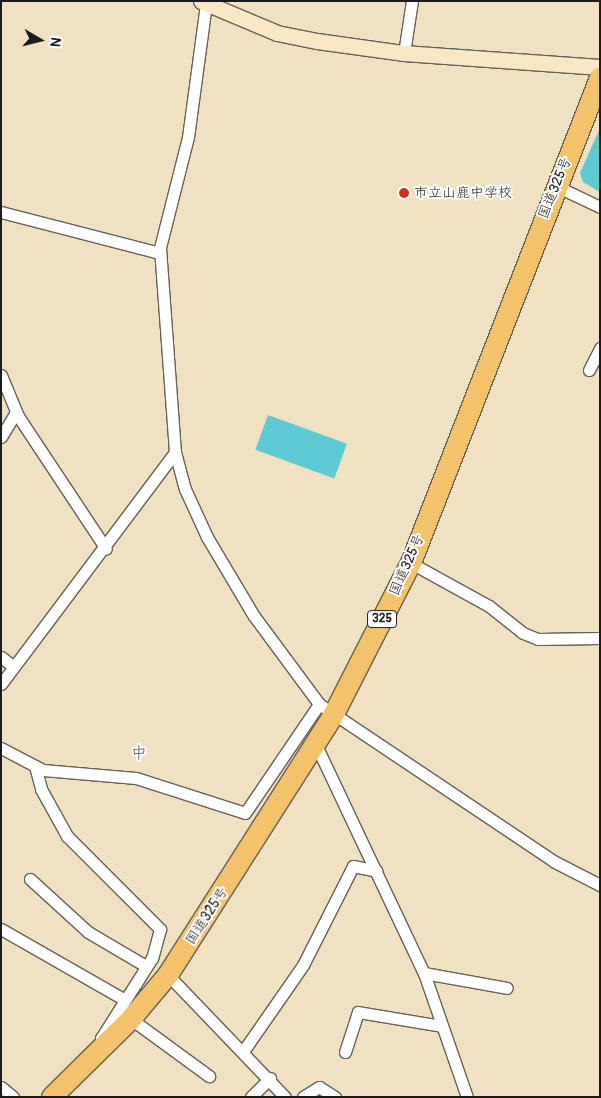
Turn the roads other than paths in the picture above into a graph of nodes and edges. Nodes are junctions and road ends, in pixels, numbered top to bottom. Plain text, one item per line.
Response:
1 (412, 1) edge
2 (204, 3) edge
3 (404, 53) junction
4 (600, 67) edge
5 (600, 78) edge
6 (556, 186) junction
7 (600, 207) edge
8 (1, 212) edge
9 (160, 253) junction
10 (600, 348) edge
11 (589, 370) dead end
12 (1, 375) edge
13 (16, 412) junction
14 (1, 437) edge
15 (175, 452) junction
16 (106, 549) junction
17 (411, 563) junction
18 (600, 638) edge
19 (1, 657) edge
20 (13, 666) junction
21 (1, 684) edge
22 (326, 710) junction
23 (316, 745) junction
24 (1, 748) edge
25 (35, 766) junction
26 (376, 872) junction
27 (30, 879) dead end
28 (600, 885) edge
29 (1, 929) edge
30 (146, 966) junction
31 (424, 974) junction
32 (168, 975) junction
33 (506, 988) dead end
34 (123, 999) junction
35 (131, 1019) junction
36 (442, 1026) junction
37 (104, 1046) junction
38 (244, 1050) junction
39 (345, 1052) dead end
40 (209, 1076) dead end
41 (270, 1078) junction
42 (1, 1087) edge
43 (13, 1097) edge
44 (52, 1097) edge
45 (251, 1097) edge
46 (285, 1097) edge
47 (303, 1097) edge
48 (335, 1097) edge
49 (467, 1097) edge

1 - 3 street
2 - 3 street
2 - 9 street
3 - 4 street
5 - 6 highway, 国道325号 / 325
6 - 7 street
6 - 17 highway, 国道325号 / 325
8 - 9 street
9 - 15 street
10 - 11 street
12 - 13 street
13 - 14 street
13 - 16 street
15 - 16 street
15 - 22 street
16 - 20 street
17 - 18 street
17 - 22 highway, 国道325号 / 325
19 - 20 street
20 - 21 street
22 - 23 highway, 国道325号 / 325
22 - 25 street
22 - 28 street
23 - 26 street
23 - 32 highway, 国道325号 / 325
24 - 25 street
25 - 30 street
26 - 31 street
26 - 38 street
27 - 30 street
29 - 34 street
30 - 34 street
31 - 33 street
31 - 36 street
32 - 35 highway, 国道325号 / 325
32 - 38 street
34 - 37 street
35 - 37 highway, 国道325号 / 325
35 - 40 street
36 - 39 street
36 - 49 street
37 - 44 highway, 国道325号 / 325
38 - 41 street
41 - 45 street
41 - 46 street
42 - 43 street
47 - 48 street

